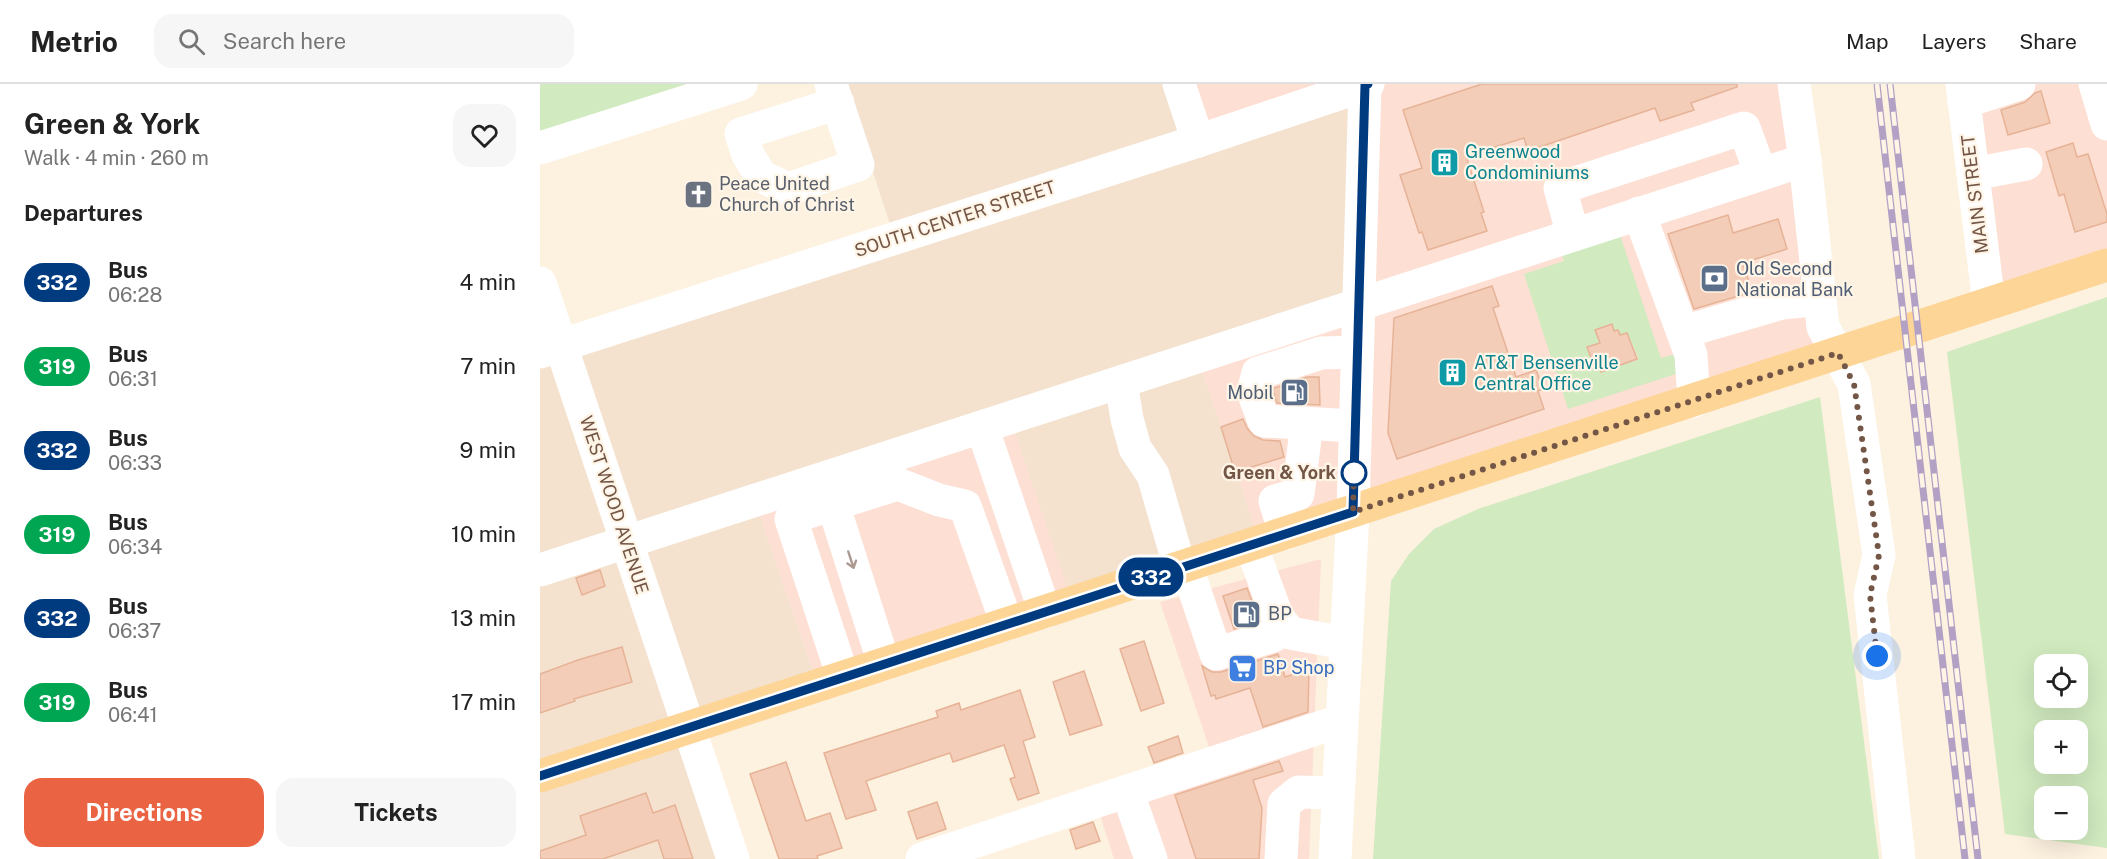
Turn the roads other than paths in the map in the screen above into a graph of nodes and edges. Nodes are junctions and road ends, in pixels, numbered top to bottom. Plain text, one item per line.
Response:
1 (741, 84) edge
2 (1179, 84) edge
3 (1366, 84) edge
4 (1794, 84) edge
5 (2019, 84) edge
6 (2095, 84) edge
7 (1963, 93) edge
8 (1292, 96) edge
9 (2107, 124) edge
10 (1198, 141) junction
11 (540, 148) edge
12 (1805, 160) junction
13 (2026, 164) dead end
14 (1761, 174) junction
15 (1973, 174) junction
16 (1639, 213) junction
17 (1573, 235) junction
18 (2107, 265) edge
19 (540, 283) edge
20 (1820, 299) junction
21 (1989, 304) junction
22 (1359, 305) junction
23 (1683, 332) junction
24 (551, 349) edge
25 (1357, 352) junction
26 (1838, 353) junction
27 (1121, 382) junction
28 (1694, 401) junction
29 (1307, 423) junction
30 (1355, 426) junction
31 (982, 427) junction
32 (845, 490) junction
33 (1353, 512) junction
34 (1285, 534) junction
35 (626, 542) junction
36 (1251, 545) junction
37 (1183, 566) junction
38 (540, 570) edge
39 (1045, 612) junction
40 (1007, 624) junction
41 (1286, 628) junction
42 (1345, 643) junction
43 (884, 664) junction
44 (843, 677) junction
45 (1341, 721) junction
46 (688, 728) junction
47 (540, 776) edge
48 (1128, 791) junction
49 (1338, 793) junction
50 (734, 859) edge
51 (922, 859) edge
52 (1151, 859) edge
53 (1281, 859) edge
54 (1335, 859) edge
55 (1899, 859) edge

1 - 11 street
2 - 10 street
3 - 8 street, SOUTH CENTER STREET
3 - 22 street
4 - 12 street
5 - 7 street
6 - 9 street
7 - 15 street, MAIN STREET
8 - 10 street, SOUTH CENTER STREET
10 - 24 street, SOUTH CENTER STREET
12 - 14 street
12 - 20 street
13 - 15 street
14 - 16 street
14 - 17 street
15 - 21 street, MAIN STREET
16 - 17 street
16 - 23 street
17 - 22 street
18 - 21 main road
19 - 24 street, WEST WOOD AVENUE
20 - 23 street
20 - 26 street
21 - 26 main road
22 - 25 street
22 - 27 street
23 - 28 street
24 - 35 street, WEST WOOD AVENUE
25 - 29 street
25 - 30 street
26 - 28 main road
26 - 55 street
27 - 31 street
27 - 37 street
28 - 33 main road
29 - 30 street
29 - 34 street
30 - 33 street
31 - 32 street
31 - 39 street
32 - 35 street
32 - 40 street
32 -> 43 street
32 - 44 street
33 - 34 main road
33 - 42 street
34 - 36 main road
35 - 38 street
35 - 46 street, WEST WOOD AVENUE
36 - 37 main road
36 - 41 street
37 - 39 main road
37 - 41 street
39 - 40 main road
40 - 43 main road
41 - 42 street
42 - 45 street
43 - 44 main road
44 - 46 main road
45 - 48 street
45 - 49 street
46 - 47 main road
46 - 50 street, WEST WOOD AVENUE
48 - 51 street
48 - 52 street
49 - 53 street
49 - 54 street

